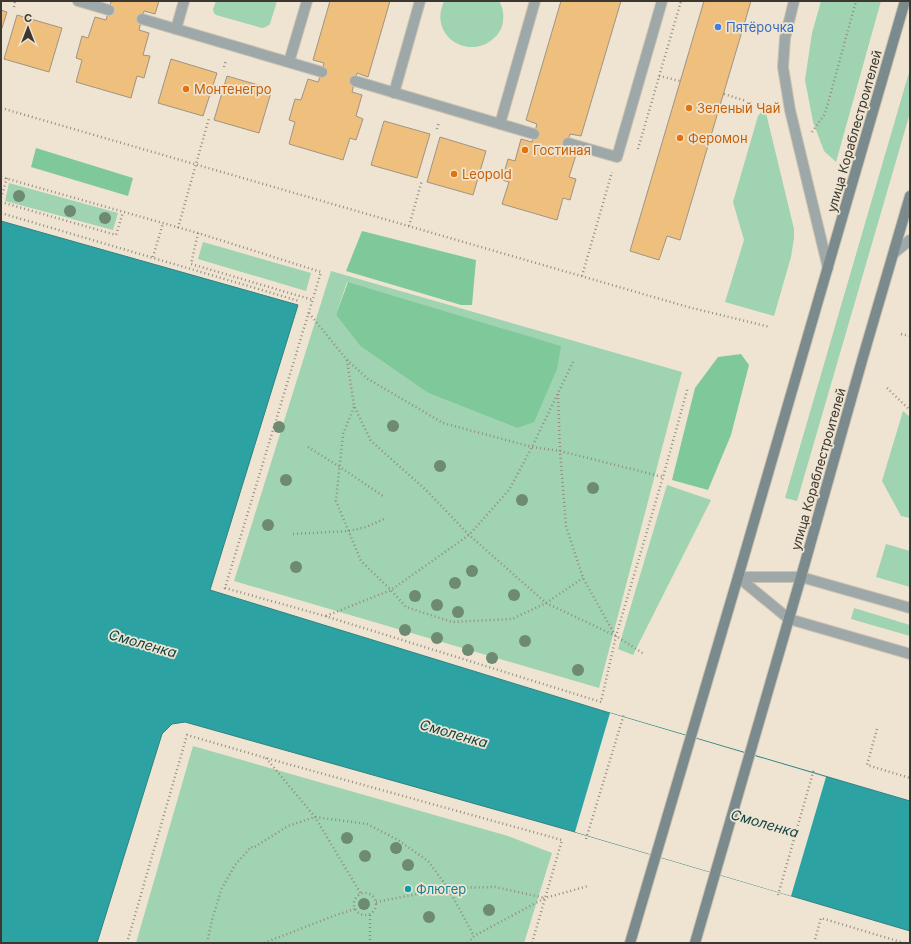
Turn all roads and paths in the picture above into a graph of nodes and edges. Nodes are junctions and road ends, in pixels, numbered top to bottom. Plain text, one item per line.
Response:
1 (15, 1) edge
2 (79, 1) edge
3 (184, 1) edge
4 (307, 1) edge
5 (420, 1) edge
6 (535, 1) edge
7 (662, 1) edge
8 (794, 1) edge
9 (856, 1) edge
10 (906, 1) edge
11 (14, 7) dead end
12 (109, 10) dead end
13 (142, 19) dead end
14 (176, 29) junction
15 (289, 62) junction
16 (642, 71) junction
17 (322, 72) dead end
18 (355, 81) dead end
19 (680, 81) dead end
20 (394, 93) junction
21 (724, 94) dead end
22 (746, 101) dead end
23 (1, 108) edge
24 (209, 118) dead end
25 (500, 124) junction
26 (534, 134) dead end
27 (568, 143) dead end
28 (799, 149) junction
29 (617, 157) junction
30 (195, 164) junction
31 (1, 177) edge
32 (7, 178) junction
33 (422, 180) dead end
34 (910, 196) edge
35 (1, 198) edge
36 (1, 202) edge
37 (123, 212) junction
38 (1, 213) edge
39 (163, 224) junction
40 (408, 226) junction
41 (178, 228) junction
42 (198, 233) junction
43 (910, 240) edge
44 (894, 253) junction
45 (153, 258) junction
46 (828, 268) junction
47 (582, 276) junction
48 (313, 300) junction
49 (299, 301) dead end
50 (309, 313) junction
51 (770, 327) dead end
52 (901, 334) dead end
53 (910, 336) edge
54 (347, 360) junction
55 (573, 362) dead end
56 (688, 387) dead end
57 (887, 388) dead end
58 (558, 393) junction
59 (354, 406) junction
60 (910, 410) edge
61 (308, 447) dead end
62 (532, 447) junction
63 (560, 451) junction
64 (340, 467) junction
65 (663, 477) junction
66 (383, 496) dead end
67 (384, 519) dead end
68 (349, 531) junction
69 (293, 534) dead end
70 (469, 534) junction
71 (738, 577) junction
72 (801, 577) junction
73 (583, 578) junction
74 (390, 590) junction
75 (546, 604) junction
76 (910, 608) edge
77 (325, 616) junction
78 (789, 619) junction
79 (616, 636) junction
80 (644, 654) dead end
81 (910, 654) edge
82 (624, 714) dead end
83 (877, 729) dead end
84 (266, 758) junction
85 (814, 770) dead end
86 (910, 778) edge
87 (315, 817) junction
88 (586, 839) dead end
89 (588, 886) dead end
90 (448, 888) junction
91 (361, 894) junction
92 (778, 895) dead end
93 (545, 898) junction
94 (376, 902) junction
95 (355, 909) junction
96 (370, 914) junction
97 (474, 936) junction
98 (127, 943) edge
99 (208, 943) edge
100 (264, 943) edge
101 (370, 943) edge
102 (468, 943) edge
103 (532, 943) edge
104 (630, 943) edge
105 (694, 943) edge
106 (814, 943) edge
107 (904, 943) edge

1 - 11 path
2 - 12 street
3 - 14 street
4 - 15 street
5 - 20 street
6 - 25 street
7 - 16 street
8 - 28 street, улица Кораблестроителей
9 - 28 path
10 - 46 main road, улица Кораблестроителей
13 - 14 street
14 - 15 street
15 - 17 street
16 - 19 path
16 - 29 street
18 - 20 street
20 - 25 street
21 - 22 path
23 - 30 path
24 - 30 path
25 - 26 street
27 - 29 street
28 - 46 street, улица Кораблестроителей
29 - 47 path
30 - 40 path
30 - 41 path
31 - 32 path
32 - 35 path
32 - 37 path
33 - 40 path
34 - 44 main road, улица Кораблестроителей
36 - 37 path
37 - 39 path
38 - 45 path
39 - 41 path
39 - 45 path
40 - 47 path
41 - 42 path
42 - 48 path
42 - 48 path
43 - 44 street
44 - 72 main road, улица Кораблестроителей
45 - 49 path
46 - 71 main road, улица Кораблестроителей
47 - 51 path
48 - 50 path
50 - 54 path
50 - 77 path
52 - 53 path
54 - 59 path
54 - 62 path
55 - 58 path
56 - 65 path
57 - 60 path
58 - 62 path
58 - 63 path
59 - 64 path
59 - 70 path
61 - 64 path
62 - 63 path
62 - 70 path
63 - 65 path
63 - 73 path
64 - 66 path
64 - 68 path
65 - 79 path
67 - 68 path
68 - 69 path
68 - 74 path
70 - 74 path
70 - 75 path
71 - 72 street
71 - 78 street
71 - 104 main road, улица Кораблестроителей
72 - 76 street
72 - 78 main road, улица Кораблестроителей
73 - 75 path
73 - 79 path
74 - 75 path
74 - 77 path
75 - 79 path
77 - 79 path
78 - 81 street
78 - 105 main road, улица Кораблестроителей
79 - 80 path
82 - 88 path
83 - 86 path
84 - 87 path
84 - 93 path
84 - 98 path
85 - 92 path
87 - 90 path
87 - 91 path
87 - 99 path
89 - 93 path
90 - 93 path
90 - 94 path
90 - 97 path
91 - 94 path
91 - 95 path
93 - 97 path
93 - 103 path
94 - 96 path
95 - 96 path
95 - 100 path
96 - 101 path
97 - 102 path
106 - 107 path

